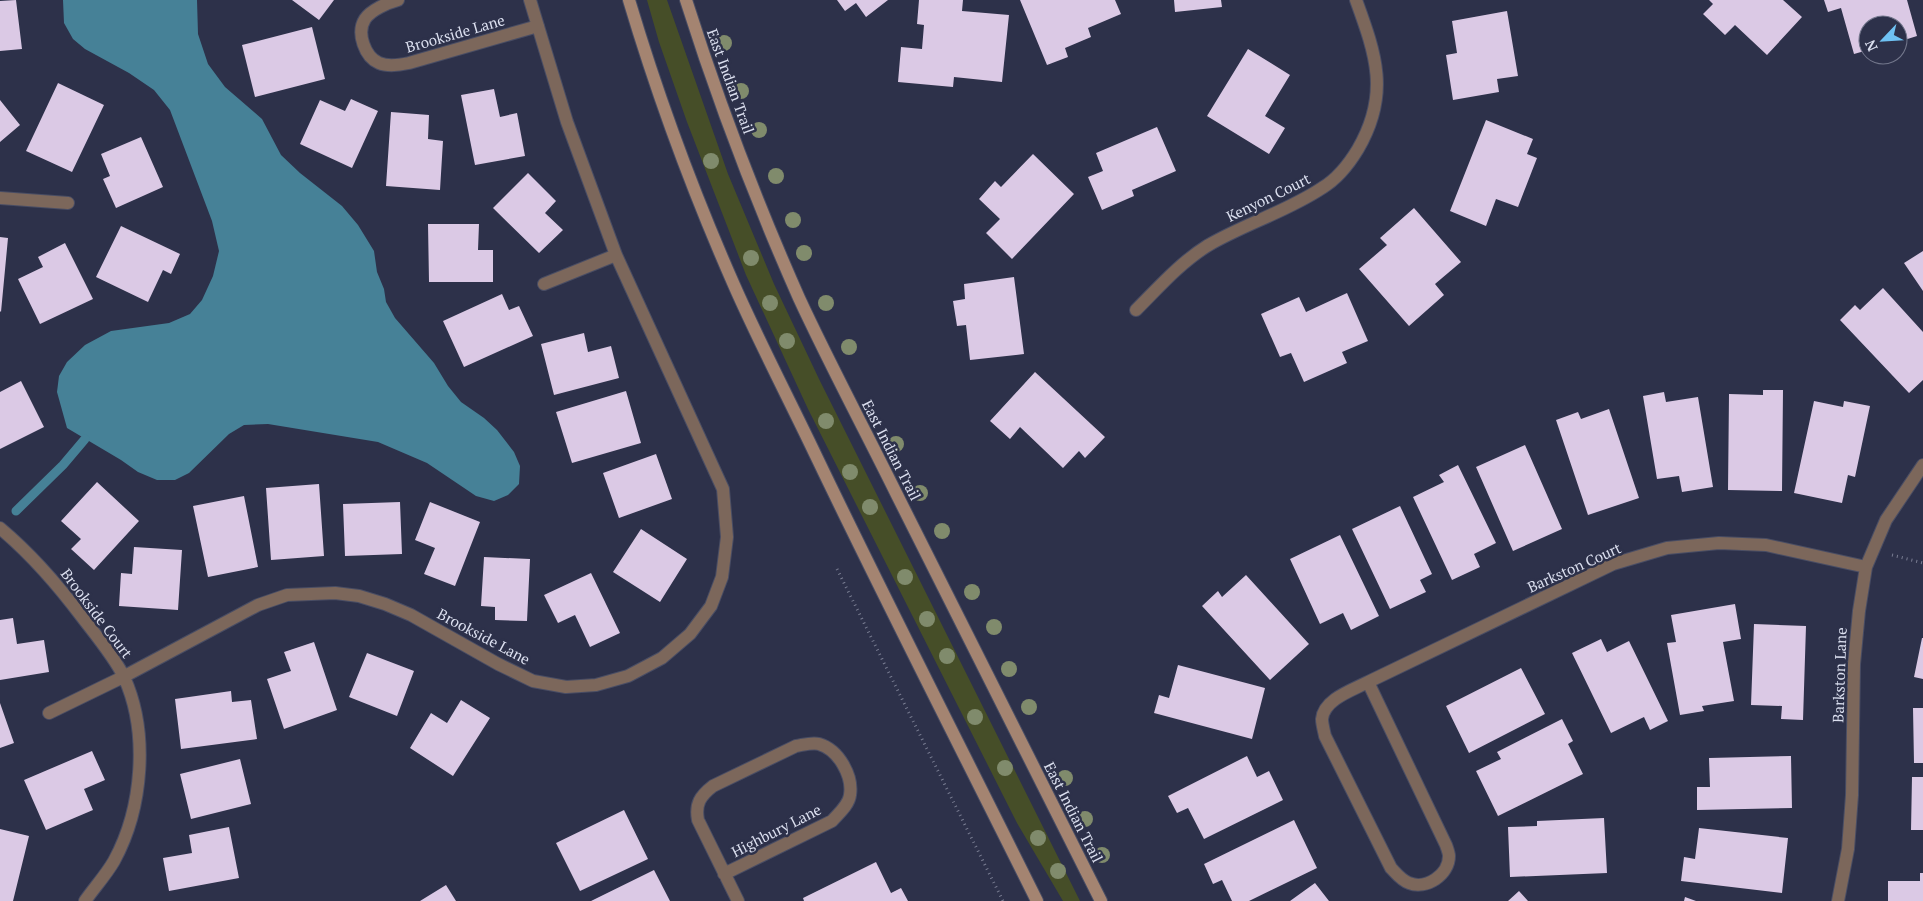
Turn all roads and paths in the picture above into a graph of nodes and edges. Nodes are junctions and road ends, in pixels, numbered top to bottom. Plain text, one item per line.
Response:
1 (398, 0) edge
2 (530, 0) edge
3 (629, 0) edge
4 (686, 0) edge
5 (1356, 0) edge
6 (538, 26) junction
7 (0, 198) edge
8 (68, 203) dead end
9 (616, 255) junction
10 (544, 284) dead end
11 (1136, 310) dead end
12 (1923, 465) edge
13 (0, 528) edge
14 (1874, 549) junction
15 (1923, 563) edge
16 (1866, 567) junction
17 (837, 569) dead end
18 (123, 677) junction
19 (1368, 682) junction
20 (49, 712) dead end
21 (724, 874) junction
22 (85, 901) edge
23 (738, 901) edge
24 (1003, 901) edge
25 (1037, 901) edge
26 (1101, 901) edge
27 (1838, 901) edge

1 - 6 street, Brookside Lane
2 - 6 street, Brookside Lane
3 - 25 main road
4 - 26 main road, East Indian Trail
5 - 11 street, Kenyon Court
6 - 9 street, Brookside Lane
7 - 8 street
9 - 10 street
9 - 18 street, Brookside Lane
12 - 14 street, Barkston Lane
13 - 18 street, Brookside Court
14 - 15 path
14 - 16 street, Barkston Lane
16 - 19 street, Barkston Court
16 - 27 street, Barkston Lane
17 - 24 path
18 - 20 street, Brookside Lane
18 - 22 street, Brookside Court
19 - 19 street, Barkston Court
21 - 21 street, Highbury Lane
21 - 23 street, Highbury Lane

